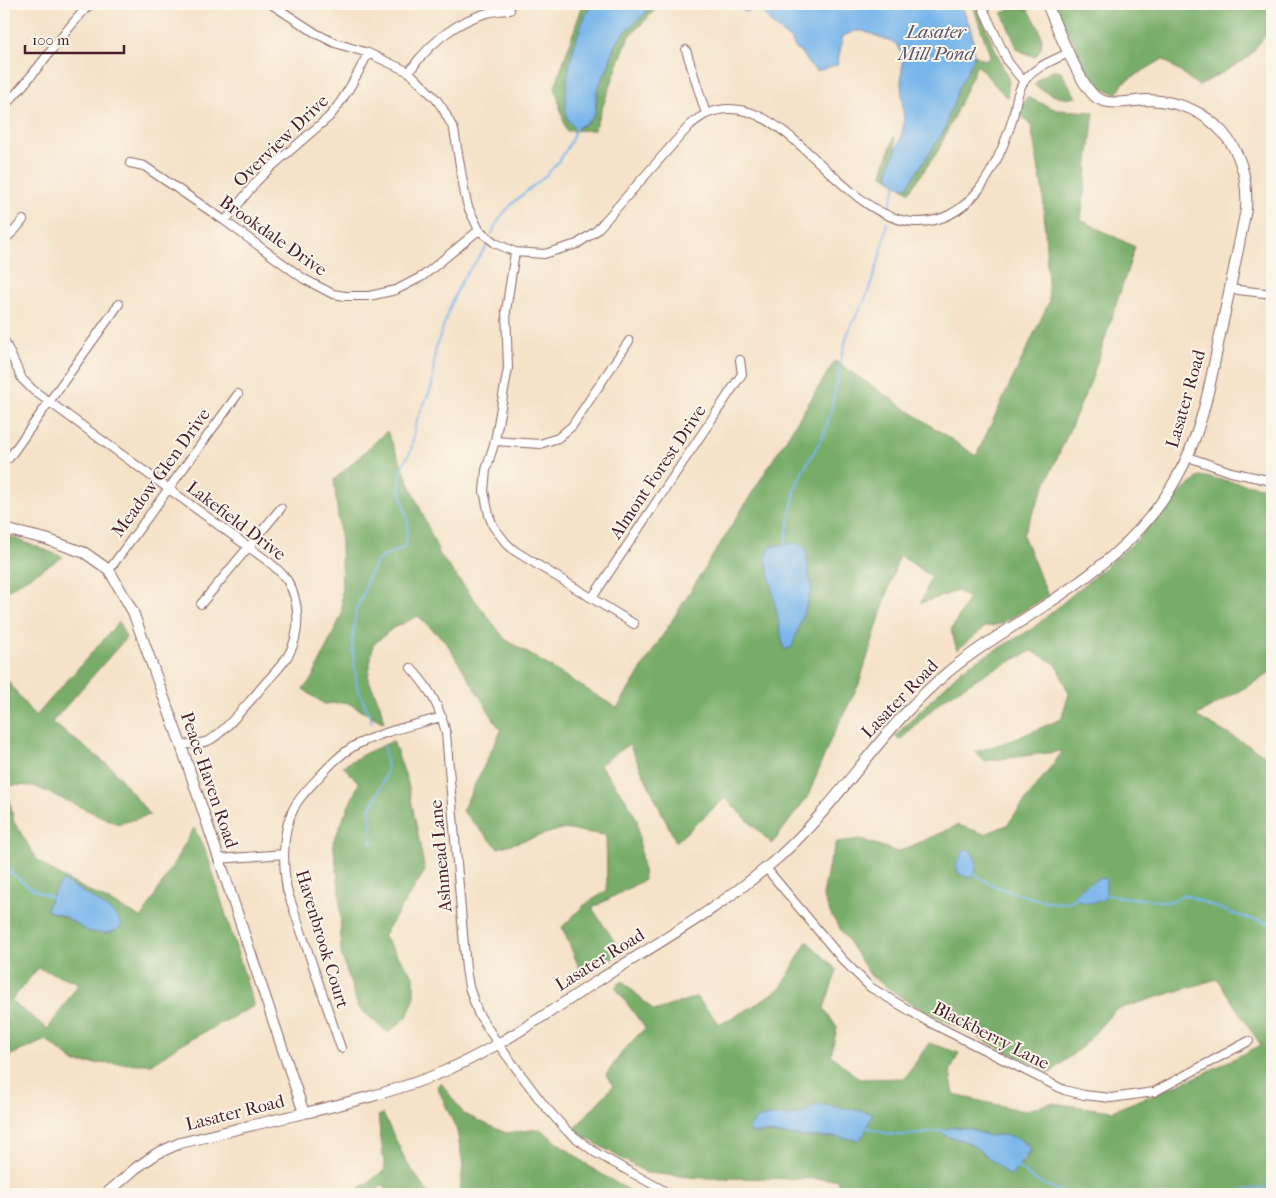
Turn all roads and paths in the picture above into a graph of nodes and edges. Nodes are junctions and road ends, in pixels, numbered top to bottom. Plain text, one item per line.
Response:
1 (90, 4) edge
2 (271, 4) edge
3 (981, 4) edge
4 (1047, 4) edge
5 (510, 10) dead end
6 (686, 50) dead end
7 (368, 53) junction
8 (1069, 53) junction
9 (409, 72) junction
10 (1024, 82) junction
11 (4, 106) edge
12 (706, 114) junction
13 (130, 163) dead end
14 (22, 220) dead end
15 (225, 221) junction
16 (479, 230) junction
17 (4, 240) edge
18 (514, 252) junction
19 (1230, 289) junction
20 (1272, 294) edge
21 (119, 304) dead end
22 (4, 340) edge
23 (629, 341) dead end
24 (740, 360) dead end
25 (238, 394) dead end
26 (48, 402) junction
27 (495, 441) junction
28 (1188, 457) junction
29 (8, 458) dead end
30 (1272, 480) edge
31 (168, 489) junction
32 (281, 508) dead end
33 (4, 529) edge
34 (248, 547) junction
35 (108, 570) junction
36 (592, 598) junction
37 (201, 604) dead end
38 (634, 624) dead end
39 (411, 668) dead end
40 (442, 717) junction
41 (181, 745) junction
42 (284, 854) junction
43 (218, 859) junction
44 (766, 868) junction
45 (1249, 1041) dead end
46 (498, 1044) junction
47 (340, 1048) dead end
48 (304, 1113) junction
49 (106, 1194) edge
50 (670, 1194) edge

1 - 11 street
2 - 7 street
3 - 10 street
4 - 8 street, Lasater Road
5 - 9 street
6 - 12 street
7 - 9 street
7 - 15 street, Overview Drive
8 - 10 street
8 - 19 street, Lasater Road
9 - 16 street
10 - 12 street
12 - 18 street
13 - 15 street, Brookdale Drive
14 - 17 street
15 - 16 street, Brookdale Drive
16 - 18 street
18 - 27 street
19 - 20 street
19 - 28 street, Lasater Road
21 - 26 street
22 - 26 street, Lakefield Drive
23 - 27 street
24 - 36 street, Almont Forest Drive
25 - 31 street, Meadow Glen Drive
26 - 29 street
26 - 31 street, Lakefield Drive
27 - 36 street
28 - 30 street
28 - 44 street, Lasater Road
31 - 34 street, Lakefield Drive
31 - 35 street, Meadow Glen Drive
32 - 34 street
33 - 35 street, Peace Haven Road
34 - 37 street
34 - 41 street, Lakefield Drive
35 - 41 street, Peace Haven Road
36 - 38 street
39 - 40 street, Ashmead Lane
40 - 42 street, Havenbrook Court
40 - 46 street, Ashmead Lane
41 - 43 street, Peace Haven Road
42 - 43 street
42 - 47 street, Havenbrook Court
43 - 48 street, Peace Haven Road
44 - 45 street, Blackberry Lane
44 - 46 street, Lasater Road
46 - 48 street, Lasater Road
46 - 50 street, Ashmead Lane
48 - 49 street, Lasater Road

